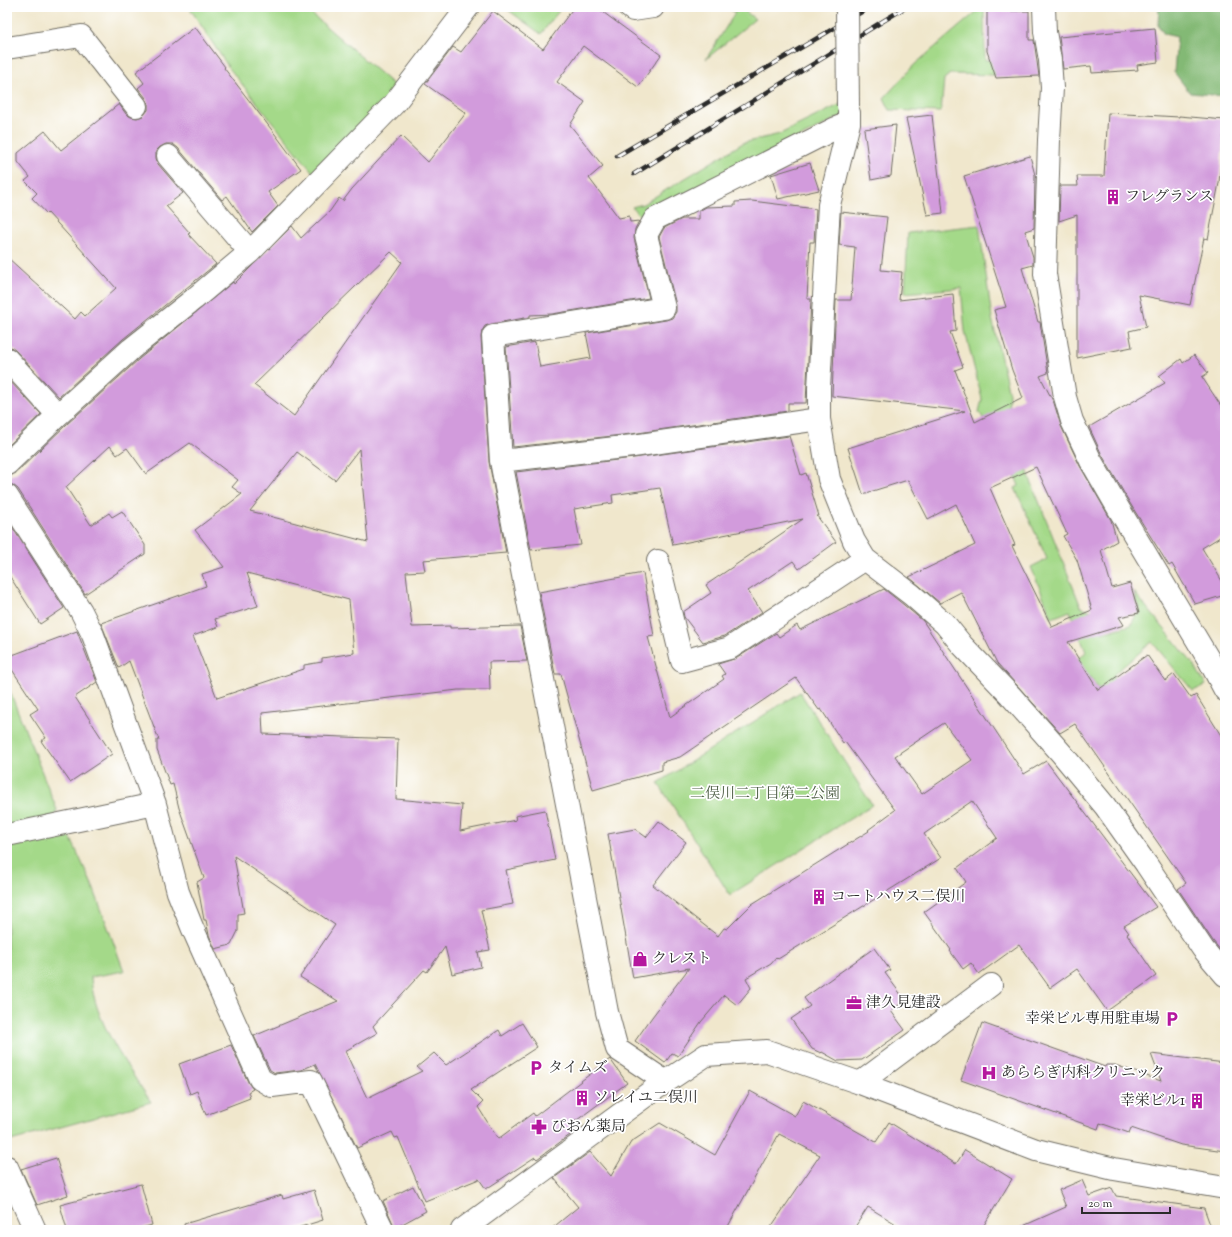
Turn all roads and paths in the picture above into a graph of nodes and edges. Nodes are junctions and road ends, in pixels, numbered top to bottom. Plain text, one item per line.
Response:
1 (468, 7) edge
2 (629, 7) edge
3 (653, 7) edge
4 (847, 7) edge
5 (1044, 7) edge
6 (7, 48) edge
7 (136, 106) dead end
8 (849, 114) junction
9 (168, 156) dead end
10 (250, 252) junction
11 (7, 359) edge
12 (58, 415) junction
13 (820, 419) junction
14 (501, 461) junction
15 (7, 464) edge
16 (7, 496) edge
17 (865, 559) junction
18 (658, 561) dead end
19 (1225, 690) edge
20 (155, 804) junction
21 (7, 835) edge
22 (1225, 975) edge
23 (992, 985) dead end
24 (666, 1082) junction
25 (860, 1082) junction
26 (7, 1167) edge
27 (1225, 1188) edge
28 (35, 1230) edge
29 (383, 1230) edge
30 (462, 1230) edge

1 - 10 street
2 - 3 street
4 - 8 street, bridge
5 - 19 street
6 - 7 street
8 - 13 street
8 - 14 street
9 - 10 street
10 - 12 street
11 - 12 street
12 - 15 street
13 - 14 street
13 - 17 street
14 - 24 street
16 - 20 street
17 - 18 street
17 - 22 street
20 - 21 street
20 - 29 street
23 - 25 street
24 - 25 street
24 - 30 street
25 - 27 street
26 - 28 street

